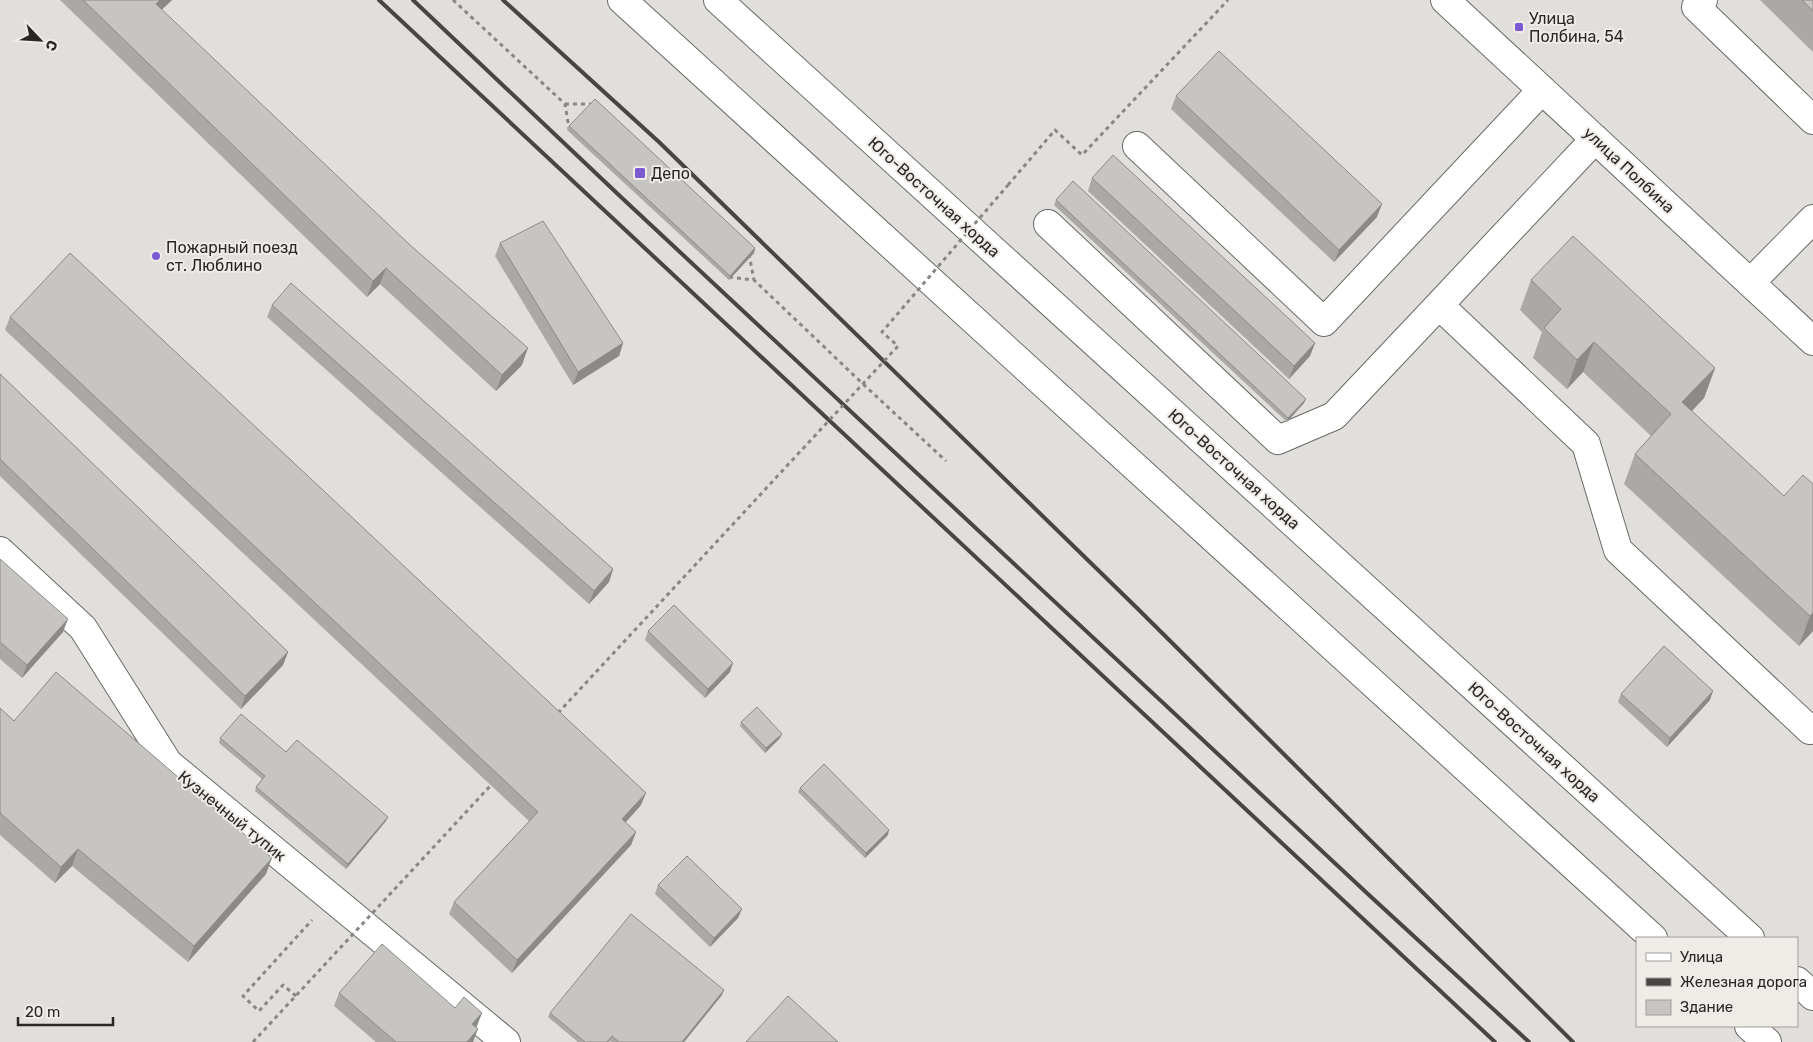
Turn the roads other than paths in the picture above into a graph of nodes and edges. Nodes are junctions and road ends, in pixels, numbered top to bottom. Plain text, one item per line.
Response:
1 (622, 0) edge
2 (718, 0) edge
3 (1445, 0) edge
4 (1703, 0) edge
5 (1542, 90) junction
6 (1813, 120) edge
7 (1595, 139) junction
8 (1137, 146) dead end
9 (1813, 219) edge
10 (1048, 224) dead end
11 (1751, 282) junction
12 (1439, 306) junction
13 (1813, 341) edge
14 (0, 551) edge
15 (1813, 727) edge
16 (1652, 937) edge
17 (1749, 937) edge
18 (1798, 982) edge
19 (1813, 996) edge
20 (1750, 1027) edge
21 (506, 1042) edge
22 (1767, 1042) edge

1 - 16 main road
2 - 17 main road, Юго-Восточная хорда
3 - 5 main road, улица Полбина
4 - 6 main road
5 - 7 main road, улица Полбина
5 - 8 main road
7 - 11 main road, улица Полбина
7 - 12 main road
9 - 11 main road
10 - 12 main road
11 - 13 main road, улица Полбина
12 - 15 main road
14 - 21 main road, Кузнечный тупик
18 - 19 main road
20 - 22 main road

